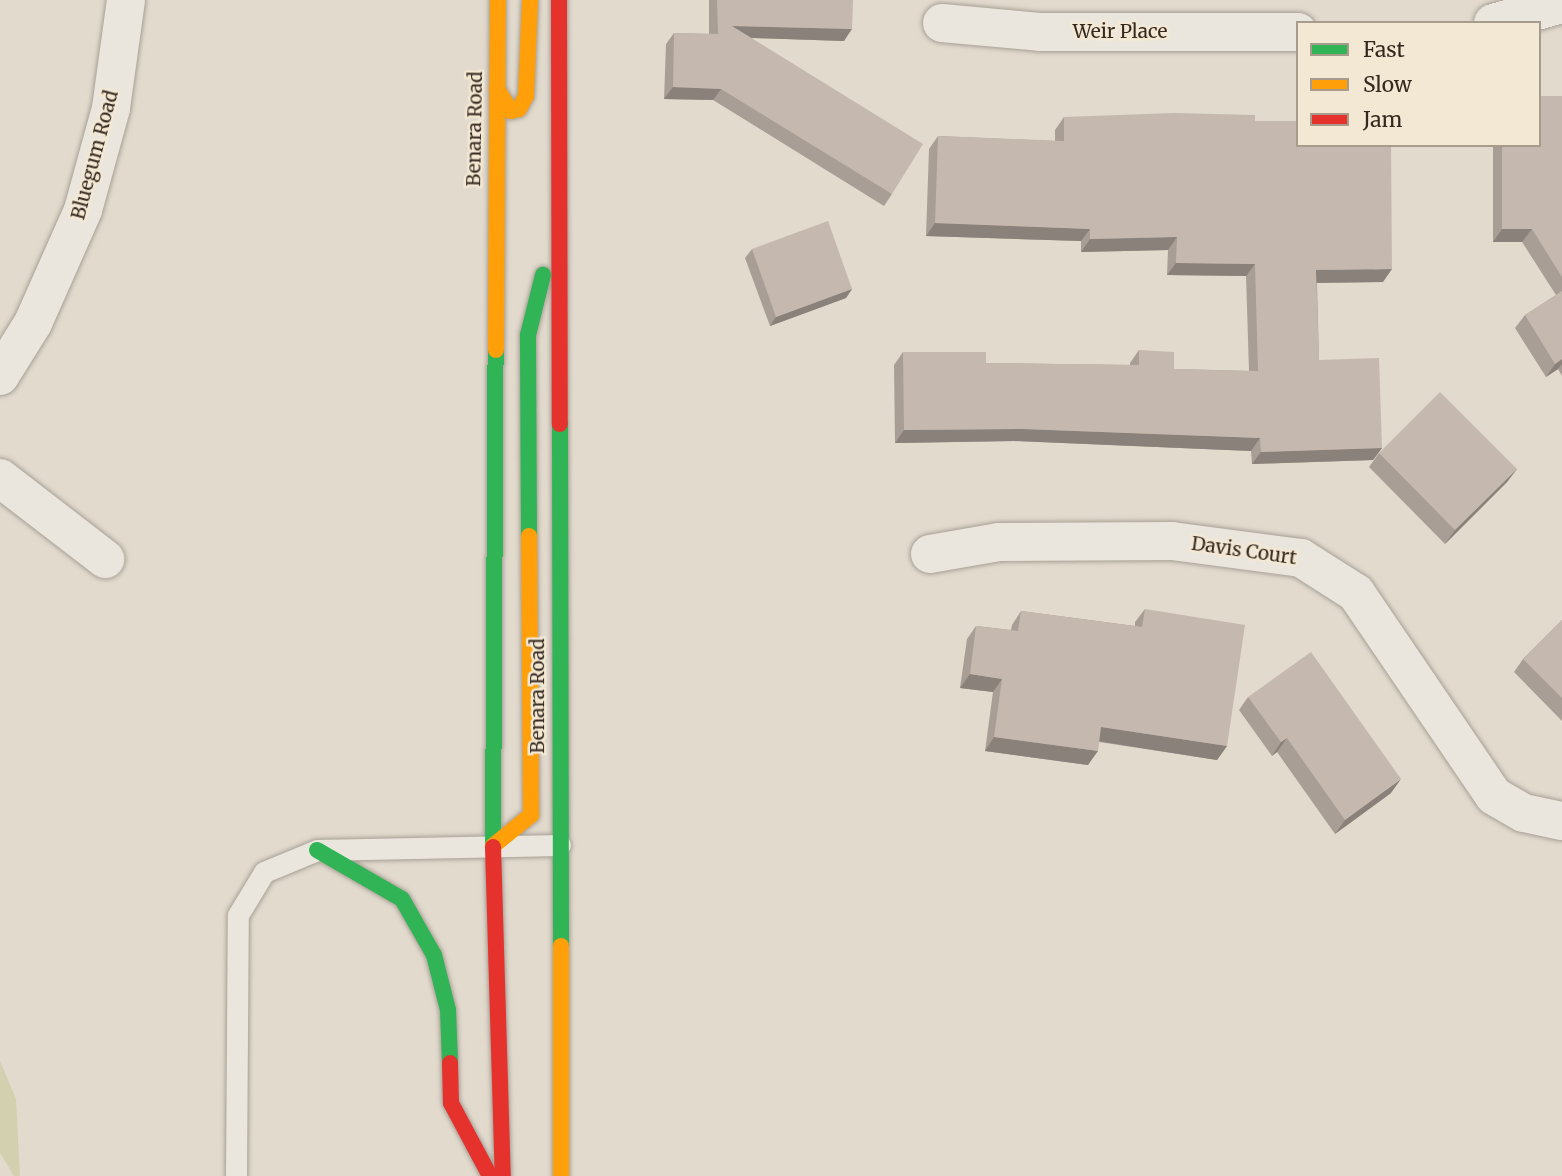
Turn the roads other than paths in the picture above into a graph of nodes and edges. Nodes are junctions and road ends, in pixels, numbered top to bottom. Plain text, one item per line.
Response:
1 (126, 0) edge
2 (498, 0) edge
3 (530, 0) edge
4 (559, 0) edge
5 (1562, 4) edge
6 (1500, 21) edge
7 (942, 23) dead end
8 (1296, 32) edge
9 (497, 89) junction
10 (557, 216) junction
11 (0, 376) edge
12 (0, 478) edge
13 (930, 554) dead end
14 (105, 559) dead end
15 (1562, 821) edge
16 (560, 845) junction
17 (493, 846) junction
18 (317, 850) junction
19 (236, 1176) edge
20 (490, 1176) edge
21 (503, 1176) edge
22 (561, 1176) edge

1 - 11 street, Bluegum Road
2 - 9 main road, Benara Road
3 - 9 main road
4 - 10 main road, Benara Road
5 - 6 street
7 - 8 street, Weir Place
9 - 17 main road, Benara Road
10 - 16 main road, Benara Road
10 - 17 main road, Benara Road
12 - 14 street
13 - 15 street, Davis Court
16 - 17 lane
16 - 22 main road, Benara Road
17 - 18 lane
17 - 21 main road, Benara Road
18 - 19 lane
18 - 20 main road

